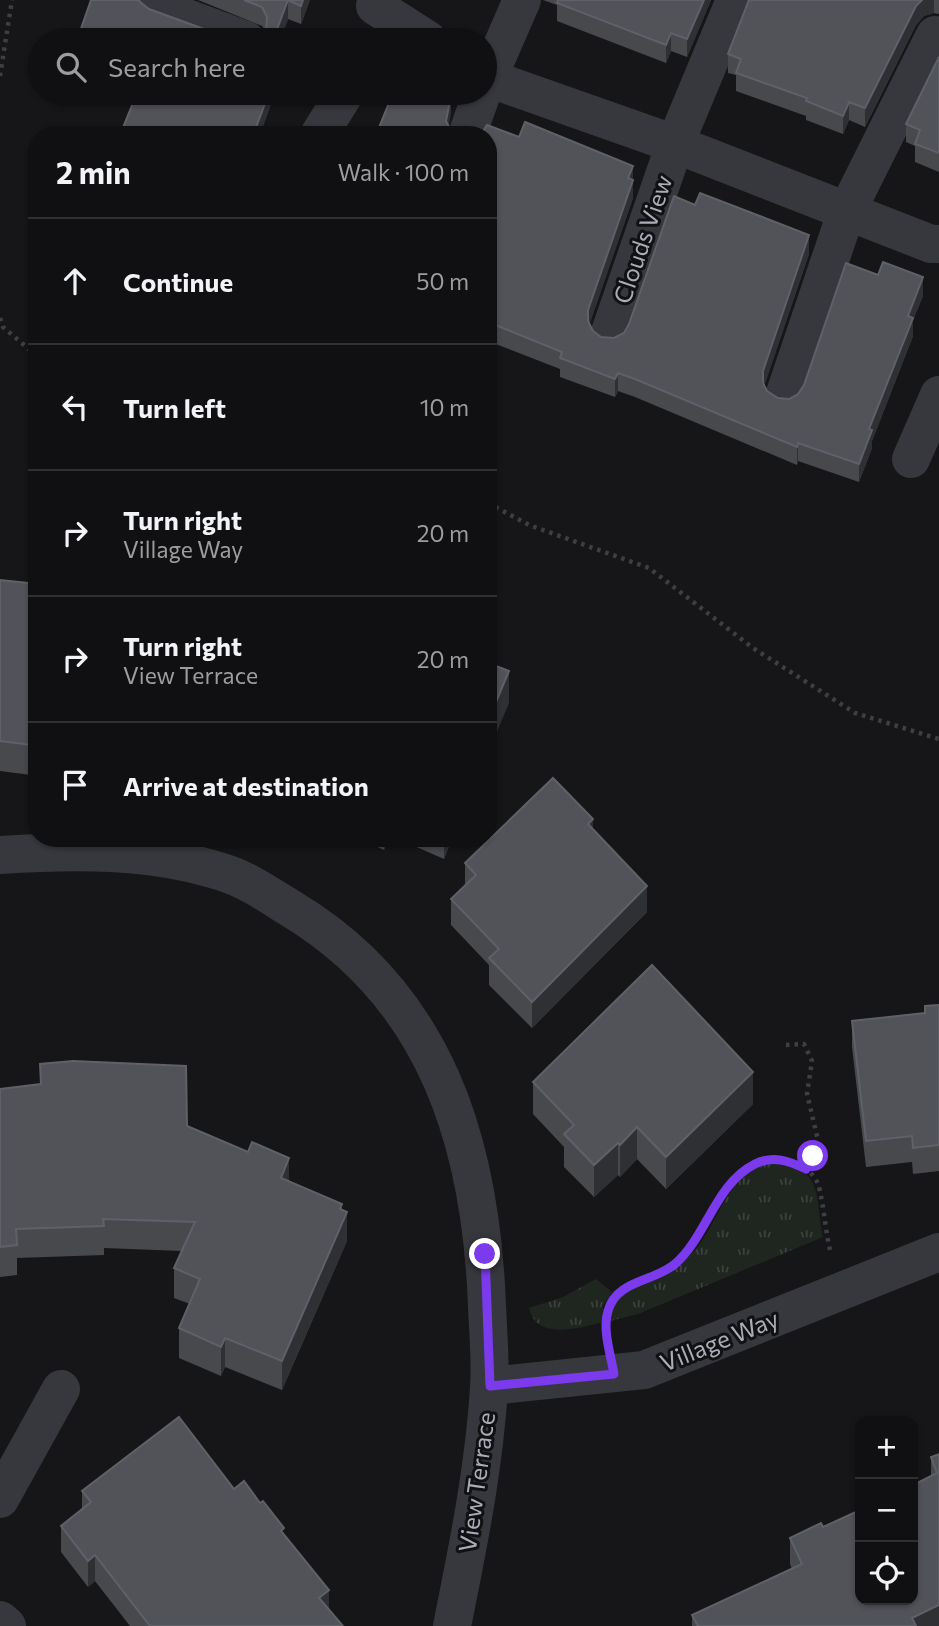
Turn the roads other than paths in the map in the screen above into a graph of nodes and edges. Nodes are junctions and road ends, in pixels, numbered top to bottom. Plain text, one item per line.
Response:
1 (522, 0) edge
2 (735, 0) edge
3 (157, 7) dead end
4 (381, 16) edge
5 (214, 28) edge
6 (404, 28) edge
7 (934, 35) dead end
8 (497, 56) edge
9 (497, 87) edge
10 (338, 105) edge
11 (477, 105) edge
12 (325, 126) edge
13 (470, 126) edge
14 (675, 144) junction
15 (846, 213) junction
16 (939, 244) edge
17 (609, 335) edge
18 (783, 396) edge
19 (0, 855) edge
20 (939, 1252) edge
21 (490, 1386) junction
22 (61, 1389) dead end
23 (0, 1499) edge
24 (0, 1619) edge
25 (7, 1626) edge
26 (452, 1626) edge

1 - 8 street
2 - 14 street, Clouds View
3 - 5 street
4 - 6 street
7 - 15 street
9 - 14 street, Clouds View
10 - 12 street
11 - 13 street
14 - 15 street, Clouds View
14 - 17 street, Clouds View
15 - 16 street, Clouds View
15 - 18 street
19 - 21 street, View Terrace
20 - 21 street, Village Way
21 - 26 street, View Terrace
22 - 23 street
24 - 25 street

